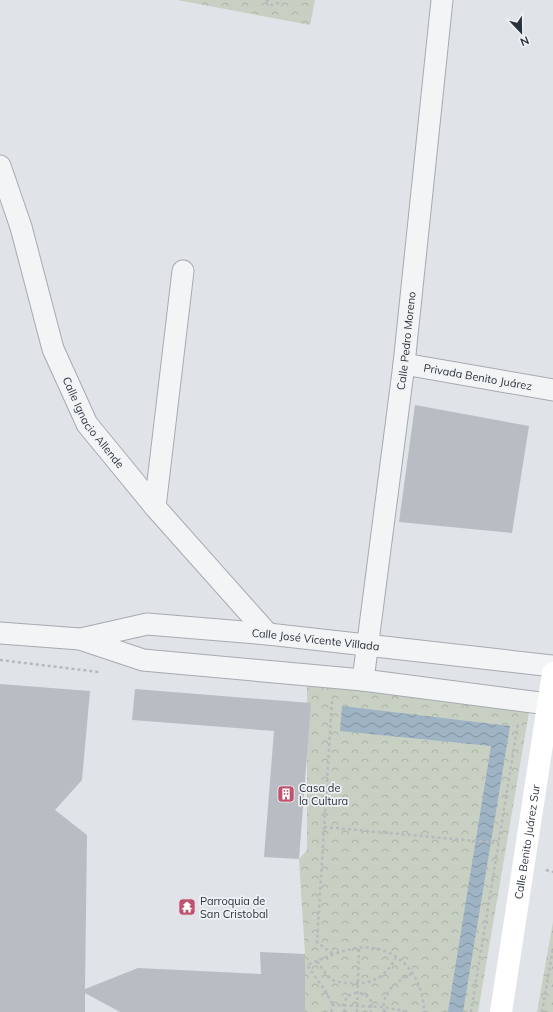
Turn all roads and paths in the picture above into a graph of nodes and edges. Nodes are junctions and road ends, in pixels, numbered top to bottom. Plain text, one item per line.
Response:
1 (266, 0) edge
2 (281, 0) edge
3 (442, 0) edge
4 (0, 166) edge
5 (183, 272) dead end
6 (404, 364) junction
7 (553, 390) edge
8 (155, 507) junction
9 (0, 633) edge
10 (268, 634) junction
11 (80, 639) junction
12 (367, 644) junction
13 (553, 666) edge
14 (553, 673) edge
15 (363, 680) junction
16 (340, 700) dead end
17 (548, 704) junction
18 (518, 721) dead end
19 (324, 827) junction
20 (498, 843) junction
21 (359, 948) junction
22 (553, 948) edge
23 (334, 955) junction
24 (396, 957) junction
25 (317, 961) junction
26 (413, 973) junction
27 (358, 984) junction
28 (358, 992) junction
29 (334, 1005) junction
30 (343, 1006) junction
31 (358, 1006) junction
32 (372, 1007) junction
33 (383, 1007) junction
34 (332, 1012) edge
35 (345, 1012) edge
36 (358, 1012) edge
37 (371, 1012) edge
38 (384, 1012) edge
39 (408, 1012) edge
40 (424, 1012) edge
41 (471, 1012) edge
42 (501, 1012) edge
43 (542, 1012) edge

1 - 2 path
3 - 6 street, Calle Pedro Moreno
4 - 8 street, Calle Ignacio Allende
5 - 8 street
6 - 7 street, Privada Benito Juárez
6 - 12 street, Calle Pedro Moreno
8 - 10 street, Calle Ignacio Allende
9 - 11 street, Calle José Vicente Villada
10 - 11 street, Calle José Vicente Villada
10 - 12 street, Calle José Vicente Villada
11 - 15 street, Calle José Vicente Villada
12 - 13 street, Calle José Vicente Villada
12 - 15 street, Calle Pedro Moreno
14 - 17 street, Calle Benito Juárez Sur
15 - 17 street, Calle José Vicente Villada
16 - 19 path
17 - 42 street, Calle Benito Juárez Sur
18 - 20 path
19 - 20 path
19 - 23 path
20 - 41 path
21 - 23 path
21 - 24 path
21 - 27 path
22 - 43 path
23 - 25 path
24 - 26 path
24 - 27 path
25 - 27 path
25 - 29 path
26 - 33 path
26 - 40 path
27 - 28 path
28 - 30 path
28 - 31 path
28 - 32 path
29 - 30 path
29 - 34 path
30 - 31 path
30 - 35 path
31 - 32 path
31 - 36 path
32 - 33 path
32 - 37 path
33 - 38 path
33 - 39 path

